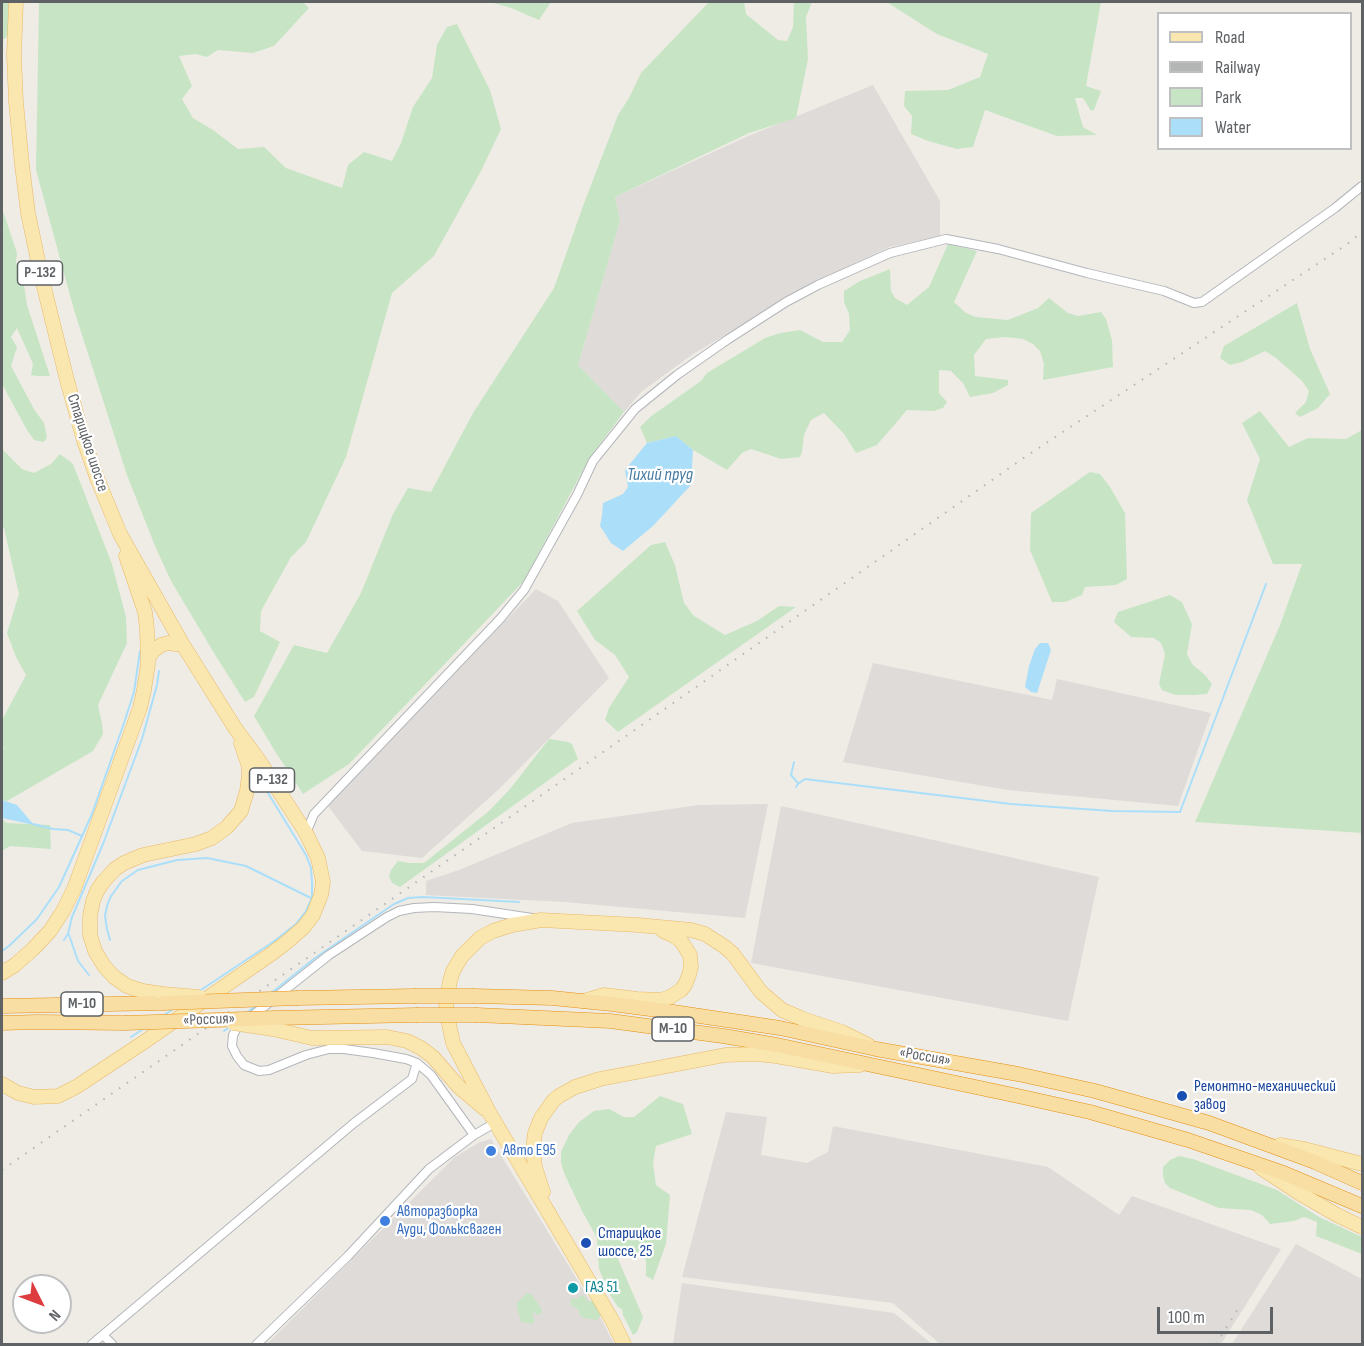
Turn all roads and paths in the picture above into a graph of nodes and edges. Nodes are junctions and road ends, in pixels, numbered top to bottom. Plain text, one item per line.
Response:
1 (16, 2) edge
2 (1362, 186) edge
3 (120, 534) junction
4 (183, 645) junction
5 (149, 657) junction
6 (233, 724) junction
7 (306, 833) junction
8 (541, 920) junction
9 (638, 925) junction
10 (2, 973) edge
11 (162, 999) junction
12 (583, 1001) junction
13 (2, 1006) edge
14 (2, 1023) edge
15 (274, 1023) junction
16 (876, 1048) junction
17 (417, 1063) junction
18 (867, 1064) junction
19 (2, 1084) edge
20 (492, 1118) junction
21 (474, 1135) junction
22 (1260, 1142) junction
23 (1252, 1162) junction
24 (1362, 1164) edge
25 (1362, 1183) edge
26 (1362, 1206) edge
27 (1362, 1227) edge
28 (558, 1230) junction
29 (104, 1335) junction
30 (92, 1344) edge
31 (112, 1344) edge
32 (257, 1344) edge
33 (624, 1344) edge

1 - 3 main road, Старицкое шоссе / Р-132
2 - 7 street
3 - 4 main road, Старицкое шоссе / Р-132
3 - 5 main road
4 - 5 main road
4 - 6 main road, Старицкое шоссе / Р-132
5 - 10 main road
6 - 7 main road, Старицкое шоссе / Р-132
6 - 11 main road
7 - 19 main road, Старицкое шоссе
8 - 9 main road
8 - 17 street
8 - 20 main road
9 - 12 main road
9 - 16 main road
11 - 12 highway, «Россия» / М-10, bridge
11 - 13 highway, «Россия» / М-10
12 - 16 highway, «Россия» / М-10
14 - 15 highway, «Россия» / М-10, bridge
15 - 18 highway, «Россия» / М-10, bridge
15 - 20 main road
16 - 22 highway, «Россия» / М-10
17 - 21 street
17 - 29 street
18 - 23 highway, «Россия» / М-10
18 - 28 main road
20 - 21 street
20 - 28 main road
21 - 32 street
22 - 24 main road
22 - 25 highway, «Россия» / М-10
23 - 26 highway, «Россия» / М-10
23 - 27 main road
28 - 33 main road
29 - 30 street
29 - 31 street

